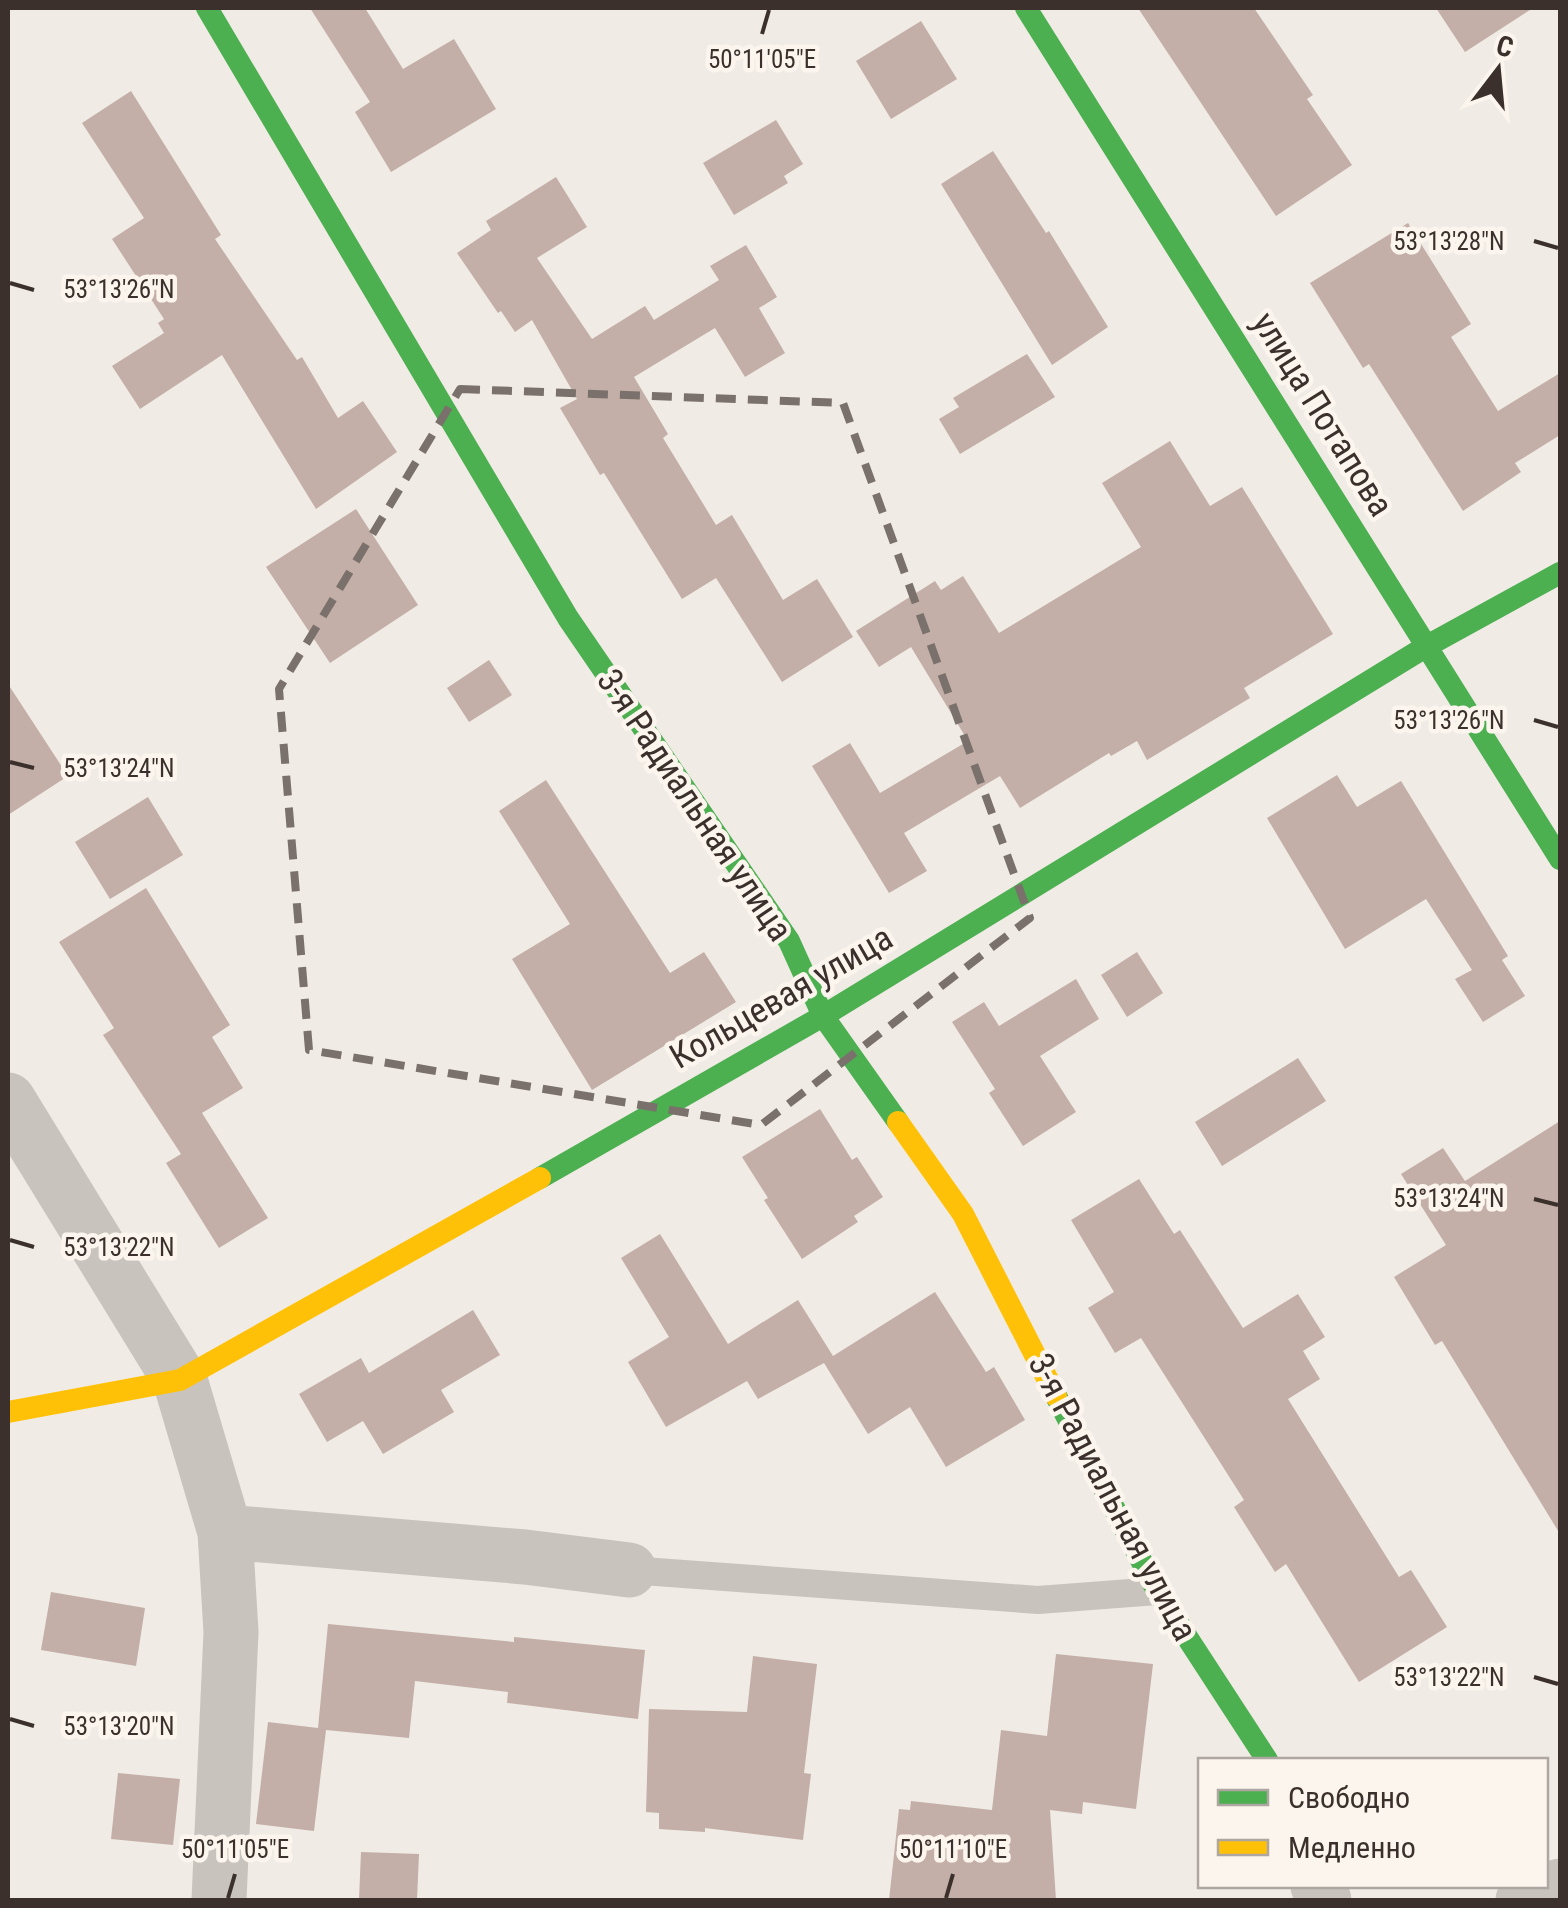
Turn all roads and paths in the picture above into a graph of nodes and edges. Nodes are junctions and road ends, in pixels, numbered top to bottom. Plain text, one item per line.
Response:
1 (206, 8) edge
2 (1026, 8) edge
3 (1560, 573) edge
4 (1427, 646) junction
5 (1560, 859) edge
6 (823, 1016) junction
7 (8, 1100) edge
8 (180, 1380) junction
9 (8, 1412) edge
10 (225, 1532) junction
11 (628, 1570) joint
12 (1157, 1591) junction
13 (1266, 1758) edge
14 (1560, 1886) edge
15 (220, 1900) edge
16 (1523, 1900) edge

1 - 6 street, 3-я Радиальная улица
2 - 4 street, улица Потапова
3 - 4 street, Кольцевая улица
4 - 5 street, улица Потапова
4 - 6 street, Кольцевая улица
6 - 8 street, Кольцевая улица
6 - 12 street, 3-я Радиальная улица
7 - 8 street
8 - 9 street, Кольцевая улица
8 - 10 street
10 - 11 street
10 - 15 street
11 - 12 lane
12 - 13 street, 3-я Радиальная улица
14 - 16 street

